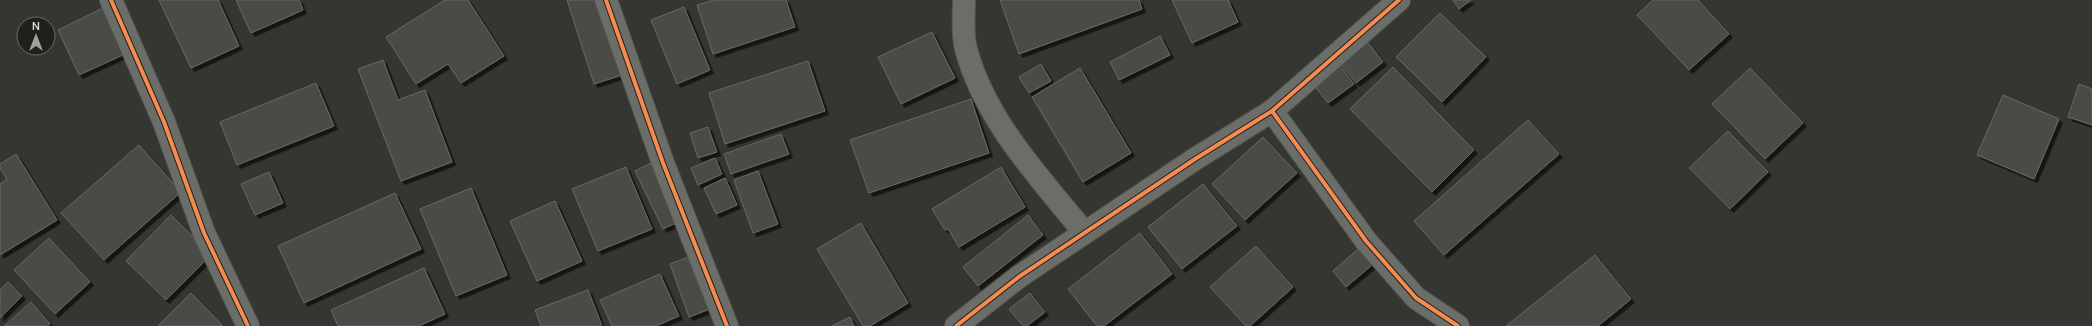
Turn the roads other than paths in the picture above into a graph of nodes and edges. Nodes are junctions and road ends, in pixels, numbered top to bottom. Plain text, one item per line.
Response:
1 (110, 0) edge
2 (606, 0) edge
3 (964, 0) edge
4 (1397, 1) edge
5 (1272, 111) junction
6 (1084, 232) junction
7 (961, 325) edge
8 (248, 326) edge
9 (727, 326) edge
10 (1458, 326) edge

1 - 8 street
2 - 9 street
3 - 6 street
4 - 5 street
5 - 6 street
5 - 10 street
6 - 7 street

